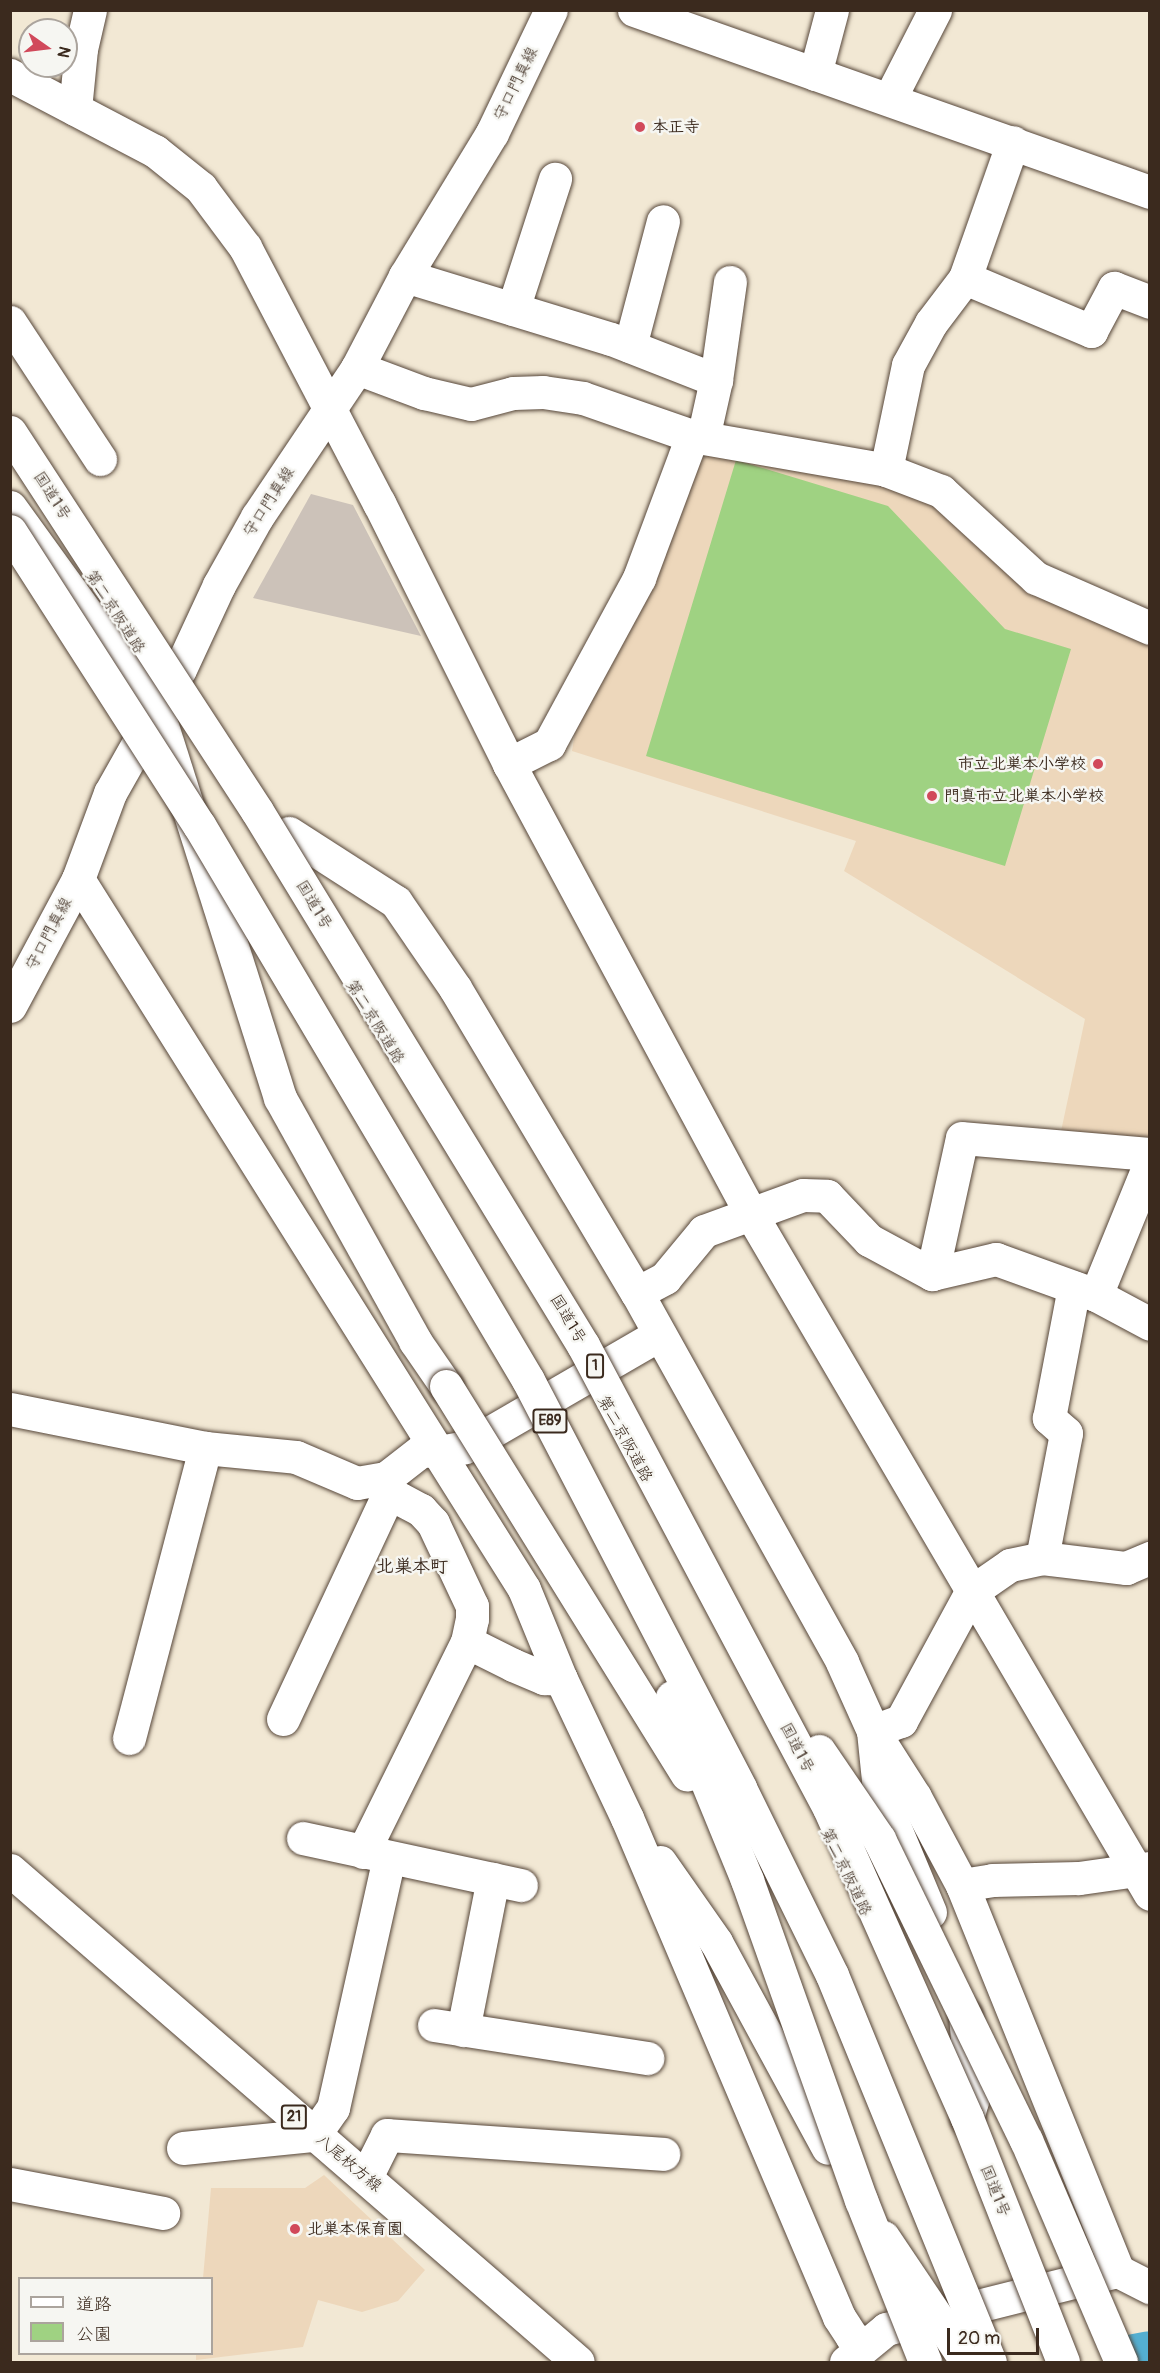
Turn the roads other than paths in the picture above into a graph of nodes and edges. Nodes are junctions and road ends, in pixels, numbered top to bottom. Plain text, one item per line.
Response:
1 (90, 10) edge
2 (551, 10) edge
3 (634, 10) edge
4 (832, 10) edge
5 (935, 10) edge
6 (10, 75) edge
7 (815, 75) junction
8 (890, 98) junction
9 (75, 109) junction
10 (1013, 142) junction
11 (555, 179) dead end
12 (1149, 192) edge
13 (663, 221) dead end
14 (405, 276) junction
15 (965, 278) junction
16 (730, 282) dead end
17 (1149, 302) edge
18 (513, 309) junction
19 (10, 322) edge
20 (630, 346) junction
21 (357, 368) junction
22 (717, 380) junction
23 (330, 413) junction
24 (10, 432) edge
25 (698, 437) junction
26 (10, 452) edge
27 (10, 456) edge
28 (100, 459) dead end
29 (886, 470) junction
30 (10, 507) edge
31 (10, 531) edge
32 (10, 548) edge
33 (1149, 628) edge
34 (180, 669) junction
35 (158, 710) junction
36 (509, 764) junction
37 (289, 833) junction
38 (78, 879) junction
39 (10, 1006) edge
40 (1149, 1154) edge
41 (1149, 1163) edge
42 (751, 1214) junction
43 (932, 1274) junction
44 (1085, 1292) junction
45 (637, 1293) junction
46 (1149, 1324) edge
47 (658, 1335) junction
48 (10, 1409) edge
49 (635, 1443) junction
50 (205, 1448) junction
51 (440, 1452) junction
52 (387, 1485) junction
53 (590, 1496) junction
54 (1042, 1558) junction
55 (1149, 1558) edge
56 (700, 1576) junction
57 (971, 1592) junction
58 (467, 1642) junction
59 (561, 1679) junction
60 (283, 1719) dead end
61 (873, 1731) junction
62 (129, 1738) dead end
63 (627, 1818) junction
64 (303, 1838) dead end
65 (376, 1855) junction
66 (10, 1870) edge
67 (1145, 1877) edge
68 (962, 1885) junction
69 (830, 2005) junction
70 (647, 2058) dead end
71 (967, 2118) junction
72 (314, 2134) junction
73 (183, 2148) dead end
74 (663, 2154) dead end
75 (366, 2177) junction
76 (10, 2184) edge
77 (163, 2213) dead end
78 (1118, 2271) junction
79 (1149, 2288) edge
80 (855, 2354) edge
81 (578, 2362) edge
82 (925, 2362) edge
83 (967, 2362) edge
84 (976, 2362) edge
85 (990, 2362) edge
86 (1053, 2362) edge
87 (1063, 2362) edge
88 (1120, 2362) edge

1 - 9 main road
2 - 14 main road, 守口門真線
3 - 7 main road
4 - 7 main road
5 - 8 main road
6 - 9 main road
7 - 8 main road
8 - 10 main road
9 - 23 main road
10 - 12 main road
10 - 15 main road
11 - 18 main road
13 - 20 main road
14 - 18 main road
14 - 21 main road, 守口門真線
15 - 17 main road
15 - 29 main road
16 - 22 main road
18 - 20 main road
19 - 28 main road
20 - 22 main road
21 - 23 main road, 守口門真線
21 - 25 main road
22 - 25 main road
23 - 34 main road, 守口門真線
23 - 36 main road
24 - 49 main road, 国道1号 / 1, bridge
25 - 29 main road
25 - 36 main road
26 - 56 main road, 第二京阪道路
27 - 34 main road
29 - 33 main road
30 - 35 main road
31 - 53 main road, E89, bridge
32 - 69 main road
34 - 35 main road, 守口門真線
34 - 37 main road
35 - 38 main road, 守口門真線
35 - 69 main road, bridge
36 - 42 main road
37 - 45 main road
37 - 49 main road, bridge
38 - 39 main road, 守口門真線
38 - 51 main road
40 - 43 main road
41 - 44 main road
42 - 43 main road
42 - 45 main road
42 - 57 main road
43 - 44 main road
44 - 46 main road
44 - 54 main road
45 - 47 main road
47 - 51 main road
47 - 61 main road
48 - 50 main road
49 - 71 main road, 国道1号 / 1, bridge
50 - 52 main road
50 - 62 main road
51 - 52 main road
51 - 59 main road
52 - 58 main road
52 - 60 main road
53 - 82 main road, bridge
53 - 85 main road, E89, bridge
54 - 55 main road
54 - 57 main road
56 - 86 main road, 第二京阪道路
56 - 88 main road, bridge
57 - 61 main road
57 - 67 main road
58 - 59 main road
58 - 65 main road
59 - 63 main road
61 - 68 main road
61 - 71 main road, bridge
63 - 80 main road
63 - 83 main road, bridge
64 - 65 main road
65 - 70 main road
65 - 72 main road
66 - 72 main road, 八尾枚方線 / 21
67 - 68 main road
68 - 78 main road
69 - 84 main road
71 - 87 main road, 国道1号 / 1, bridge
72 - 73 main road
72 - 75 main road, 八尾枚方線 / 21
74 - 75 main road
75 - 81 main road, 八尾枚方線 / 21
76 - 77 main road
78 - 79 main road
78 - 80 main road

